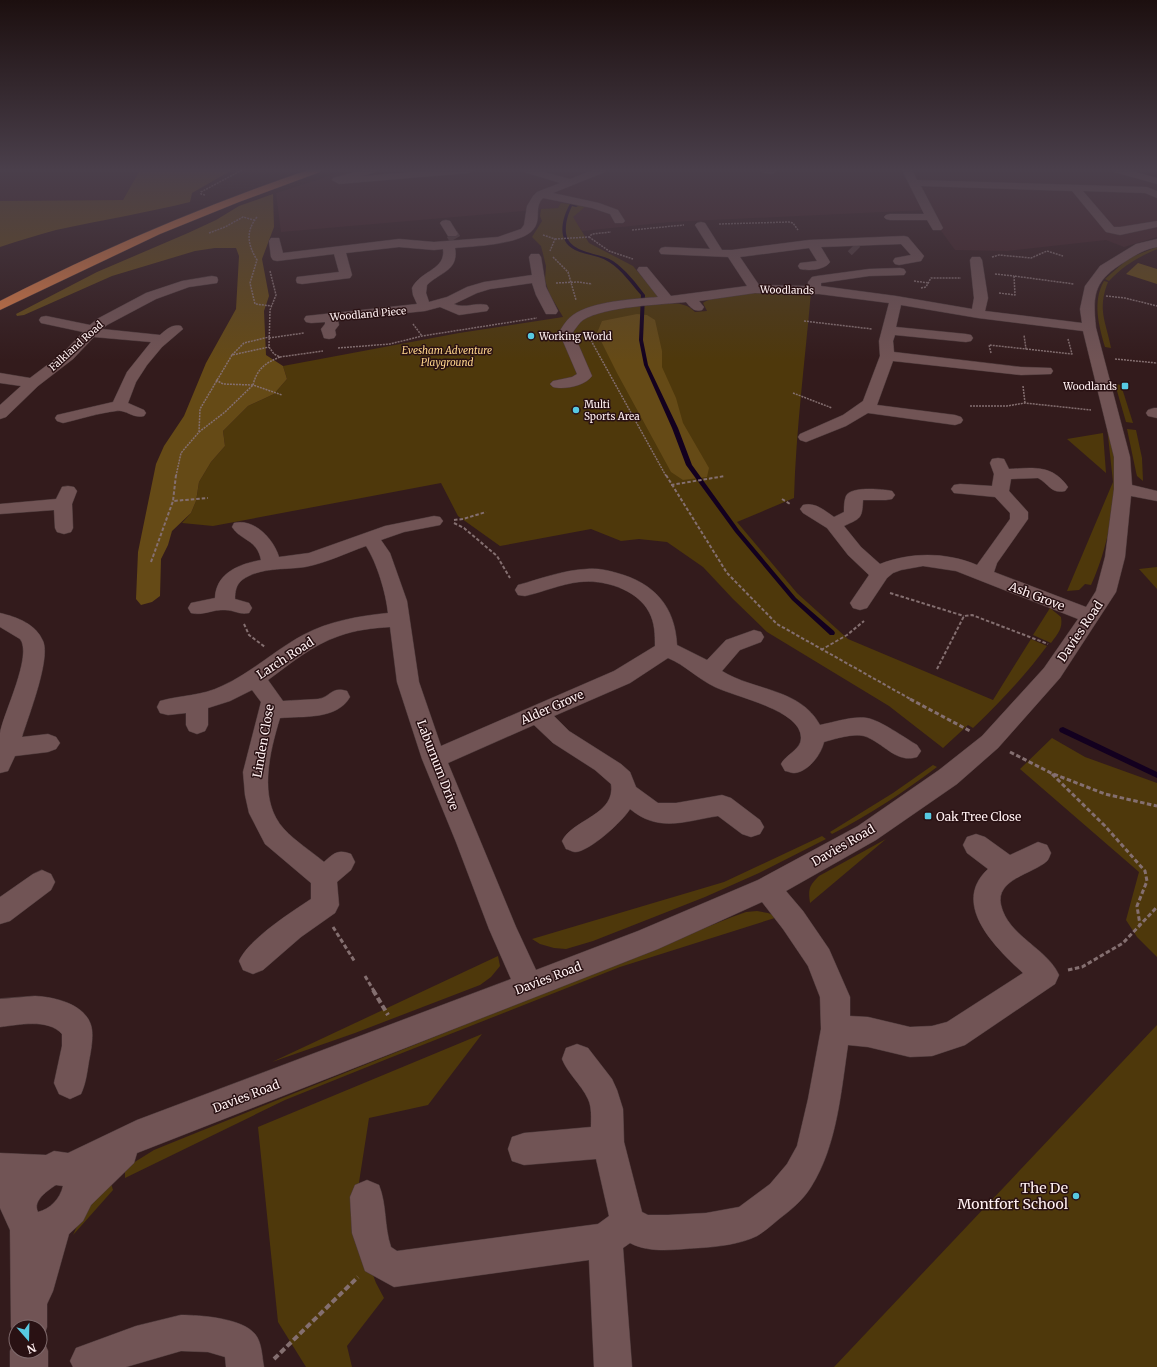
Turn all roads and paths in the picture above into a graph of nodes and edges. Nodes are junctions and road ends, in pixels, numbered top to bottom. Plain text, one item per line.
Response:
1 (151, 234) edge
2 (247, 234) edge
3 (450, 234) tunnel mouth
4 (518, 234) edge
5 (535, 234) edge
6 (706, 234) edge
7 (845, 234) tunnel mouth
8 (554, 239) junction
9 (453, 241) junction
10 (275, 242) dead end
11 (1157, 243) edge
12 (813, 244) junction
13 (339, 249) junction
14 (664, 251) joint
15 (856, 251) junction
16 (718, 253) junction
17 (732, 254) junction
18 (1063, 256) dead end
19 (535, 258) dead end
20 (976, 260) joint
21 (804, 266) dead end
22 (643, 270) dead end
23 (212, 280) dead end
24 (302, 280) dead end
25 (538, 281) junction
26 (913, 281) dead end
27 (570, 282) junction
28 (929, 283) junction
29 (592, 284) dead end
30 (980, 285) junction
31 (919, 288) dead end
32 (755, 289) junction
33 (816, 290) junction
34 (1090, 290) junction
35 (668, 300) junction
36 (896, 300) junction
37 (442, 303) junction
38 (0, 306) edge
39 (272, 306) dead end
40 (1157, 306) edge
41 (425, 308) junction
42 (482, 308) dead end
43 (551, 311) dead end
44 (978, 314) junction
45 (578, 317) junction
46 (311, 319) dead end
47 (1022, 319) junction
48 (46, 320) dead end
49 (804, 321) dead end
50 (329, 327) junction
51 (176, 329) dead end
52 (888, 330) junction
53 (1078, 330) junction
54 (92, 331) junction
55 (966, 338) dead end
56 (162, 339) junction
57 (269, 346) dead end
58 (1026, 349) junction
59 (232, 355) junction
60 (887, 356) junction
61 (280, 357) dead end
62 (1097, 357) junction
63 (1157, 363) edge
64 (994, 368) junction
65 (1046, 371) dead end
66 (0, 378) edge
67 (216, 380) junction
68 (33, 382) junction
69 (558, 384) dead end
70 (253, 385) junction
71 (793, 393) dead end
72 (282, 395) dead end
73 (120, 405) junction
74 (970, 406) dead end
75 (865, 408) junction
76 (1111, 412) junction
77 (138, 413) dead end
78 (0, 414) edge
79 (850, 417) junction
80 (63, 418) dead end
81 (955, 420) dead end
82 (200, 432) junction
83 (806, 437) dead end
84 (725, 476) dead end
85 (671, 485) junction
86 (1059, 487) dead end
87 (960, 489) dead end
88 (1124, 489) junction
89 (1000, 492) junction
90 (886, 495) dead end
91 (1157, 496) edge
92 (208, 498) dead end
93 (173, 501) junction
94 (0, 509) edge
95 (809, 509) dead end
96 (486, 512) dead end
97 (434, 521) dead end
98 (834, 524) junction
99 (240, 527) dead end
100 (64, 528) dead end
101 (370, 538) junction
102 (151, 562) dead end
103 (271, 565) junction
104 (983, 575) junction
105 (876, 580) junction
106 (525, 590) joint
107 (860, 603) joint
108 (234, 606) junction
109 (198, 608) dead end
110 (964, 616) junction
111 (1091, 616) junction
112 (399, 619) junction
113 (0, 620) edge
114 (754, 637) dead end
115 (666, 649) junction
116 (822, 650) junction
117 (1067, 651) junction
118 (282, 659) junction
119 (937, 669) dead end
120 (708, 671) junction
121 (254, 678) junction
122 (339, 696) dead end
123 (168, 707) dead end
124 (271, 710) junction
125 (537, 714) junction
126 (813, 735) junction
127 (990, 742) junction
128 (48, 743) dead end
129 (908, 751) dead end
130 (3, 756) edge
131 (434, 758) junction
132 (792, 764) dead end
133 (1051, 772) junction
134 (626, 793) junction
135 (1157, 806) edge
136 (751, 827) dead end
137 (575, 841) dead end
138 (976, 845) dead end
139 (1038, 853) dead end
140 (1008, 869) junction
141 (42, 882) dead end
142 (767, 888) junction
143 (325, 905) junction
144 (1157, 907) edge
145 (0, 912) edge
146 (1140, 925) junction
147 (253, 961) dead end
148 (355, 962) dead end
149 (1045, 975) junction
150 (365, 976) dead end
151 (528, 986) junction
152 (0, 1013) edge
153 (836, 1029) junction
154 (400, 1036) junction
155 (577, 1059) dead end
156 (70, 1083) dead end
157 (608, 1142) junction
158 (524, 1149) dead end
159 (0, 1170) edge
160 (65, 1178) junction
161 (367, 1197) dead end
162 (25, 1210) edge
163 (616, 1231) junction
164 (377, 1259) junction
165 (29, 1319) edge
166 (253, 1359) edge
167 (89, 1361) dead end
168 (613, 1367) edge

1 - 38 highway
2 - 39 path
3 - 9 street
4 - 9 street
5 - 8 path
6 - 16 street
7 - 15 street
8 - 14 path
8 - 27 path
9 - 13 street
9 - 41 street, Woodland Piece
10 - 13 street
11 - 34 street, Davies Road
12 - 15 street
12 - 17 street
12 - 21 street
13 - 24 street
14 - 16 street
15 - 33 street
16 - 17 street
17 - 32 street
18 - 20 path
19 - 25 street
20 - 30 street
22 - 35 street
23 - 54 street, Falkland Road
25 - 27 path
25 - 37 street, Woodland Piece
25 - 43 street
26 - 28 path
27 - 29 path
27 - 45 path
28 - 30 path
28 - 31 path
30 - 34 path
30 - 44 street
32 - 33 street, Woodlands
32 - 35 street, Woodlands
33 - 36 street, Woodlands
34 - 40 path
34 - 53 street, Davies Road
35 - 45 street, Woodlands
36 - 44 street, Woodlands
36 - 52 street
37 - 41 street, Woodland Piece
37 - 42 street
41 - 50 street, Woodland Piece
44 - 47 street, Woodlands
45 - 69 street
45 - 85 path
46 - 50 street, Woodland Piece
47 - 53 street, Woodlands
47 - 58 path
48 - 54 street
49 - 52 path
50 - 59 path
51 - 56 street
52 - 55 street
52 - 60 street
53 - 58 path
53 - 62 street, Davies Road
54 - 56 street
54 - 68 street, Falkland Road
56 - 73 street
57 - 59 path
58 - 64 path
59 - 67 path
60 - 64 street
60 - 75 street
61 - 70 path
62 - 63 path
62 - 76 street, Davies Road
64 - 65 street
66 - 68 street
67 - 70 path
67 - 82 path
68 - 78 street, Falkland Road
70 - 72 path
70 - 82 path
71 - 79 path
73 - 77 street
73 - 80 street
74 - 76 path
75 - 79 street
75 - 81 street
76 - 88 street, Davies Road
79 - 83 street
82 - 93 path
84 - 85 path
85 - 116 path
86 - 89 street
87 - 89 street
88 - 91 street
88 - 111 street, Davies Road
89 - 104 street
90 - 98 street
92 - 93 path
93 - 102 path
94 - 100 street
95 - 98 street
96 - 106 path
97 - 101 street
98 - 105 street
99 - 103 street
101 - 103 street
101 - 112 street, Laburnum Drive
103 - 108 street
104 - 105 street, Ash Grove
104 - 111 street, Ash Grove
105 - 107 street, Ash Grove
105 - 110 path
106 - 115 street
107 - 116 path
108 - 109 street
108 - 118 path
110 - 117 path
110 - 119 path
111 - 117 street, Davies Road
112 - 118 street, Larch Road
112 - 131 street, Laburnum Drive
113 - 130 street
114 - 120 street
115 - 120 street
115 - 125 street, Alder Grove
116 - 127 path
117 - 127 street, Davies Road
118 - 121 street, Larch Road
120 - 126 street
121 - 123 street, Larch Road
121 - 124 street, Linden Close
122 - 124 street
124 - 143 street, Linden Close
125 - 131 street, Alder Grove
125 - 134 street
126 - 129 street
126 - 132 street
127 - 133 path
127 - 142 street, Davies Road
128 - 130 street
131 - 151 street, Laburnum Drive
133 - 135 path
133 - 146 path
134 - 136 street
134 - 137 street
138 - 140 street
139 - 140 street
140 - 149 street
141 - 145 street
142 - 151 street, Davies Road
142 - 153 street
143 - 147 street
143 - 148 path
144 - 146 path
146 - 149 path
149 - 153 street
150 - 154 path
151 - 154 street, Davies Road
152 - 156 street
153 - 163 street
154 - 160 street, Davies Road
155 - 157 street
157 - 158 street
157 - 163 street
159 - 160 street
160 - 162 street, Davies Road
160 - 162 street, Davies Road
161 - 164 street
162 - 165 street, Davies Road
163 - 164 street
163 - 168 street
164 - 166 path
166 - 167 street

